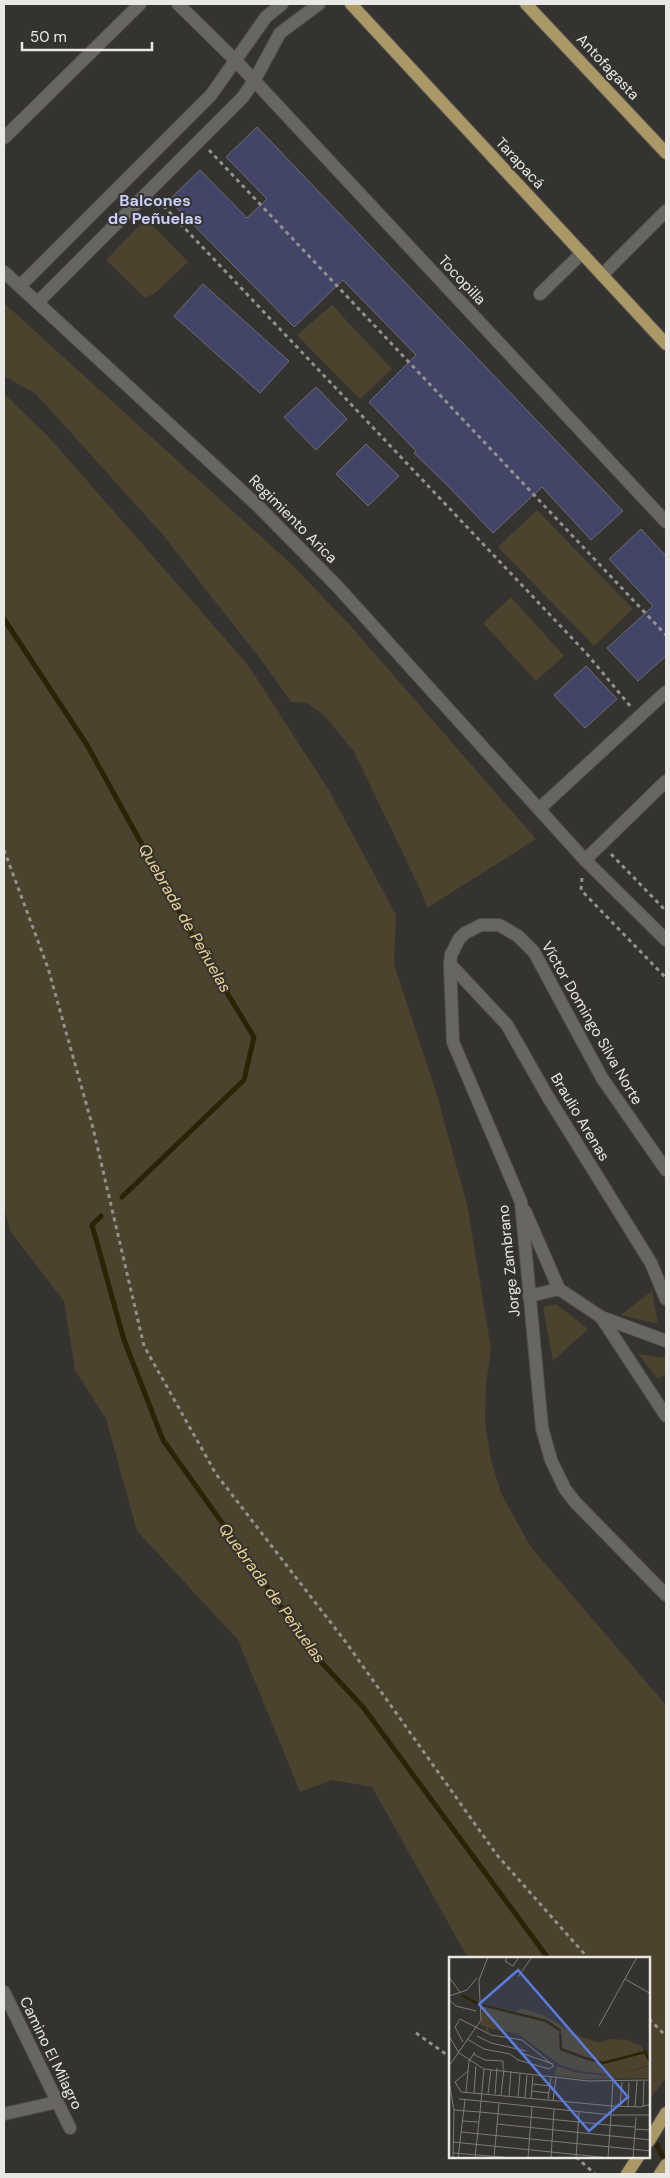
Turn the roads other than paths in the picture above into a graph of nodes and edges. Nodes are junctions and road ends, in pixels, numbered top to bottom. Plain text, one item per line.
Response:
1 (140, 4) edge
2 (178, 4) edge
3 (282, 4) edge
4 (319, 4) edge
5 (350, 4) edge
6 (526, 4) edge
7 (235, 60) junction
8 (254, 81) junction
9 (4, 138) edge
10 (666, 153) edge
11 (666, 211) edge
12 (582, 253) junction
13 (4, 272) edge
14 (602, 275) junction
15 (20, 286) junction
16 (540, 294) dead end
17 (38, 302) junction
18 (666, 344) edge
19 (666, 522) edge
20 (666, 692) edge
21 (666, 781) edge
22 (539, 809) junction
23 (584, 860) junction
24 (499, 926) joint
25 (666, 940) edge
26 (450, 964) junction
27 (666, 1170) edge
28 (521, 1202) junction
29 (559, 1289) junction
30 (529, 1296) junction
31 (666, 1299) edge
32 (601, 1317) junction
33 (666, 1340) edge
34 (666, 1416) edge
35 (666, 1595) edge
36 (4, 1992) edge
37 (57, 2102) junction
38 (666, 2113) edge
39 (4, 2114) edge
40 (70, 2128) dead end
41 (650, 2138) edge
42 (637, 2158) edge
43 (666, 2165) edge
44 (627, 2174) edge
45 (660, 2174) edge

1 - 9 street
2 - 7 street, Tocopilla
3 - 7 street
4 - 8 street
5 - 12 main road, Tarapacá
6 - 10 main road, Antofagasta
7 - 8 street, Tocopilla
7 - 15 street
8 - 17 street
8 - 19 street, Tocopilla
11 - 14 street
12 - 14 main road, Tarapacá
12 - 16 street
13 - 15 street, Regimiento Arica
14 - 18 main road, Tarapacá
15 - 17 street, Regimiento Arica
17 - 22 street, Regimiento Arica
20 - 22 street
21 - 23 street
22 - 23 street, Regimiento Arica
23 - 25 street, Regimiento Arica
24 - 26 street, Jorge Zambrano
24 - 27 street, Víctor Domingo Silva Norte
26 - 28 street, Jorge Zambrano
26 - 31 street, Braulio Arenas
28 - 29 street
28 - 30 street, Jorge Zambrano
29 - 30 street
29 - 32 street
30 - 35 street, Jorge Zambrano
32 - 33 street
32 - 34 street
36 - 37 street, Camino El Milagro
37 - 39 street
37 - 40 street, Camino El Milagro
38 - 41 main road
42 - 44 main road
43 - 45 main road

